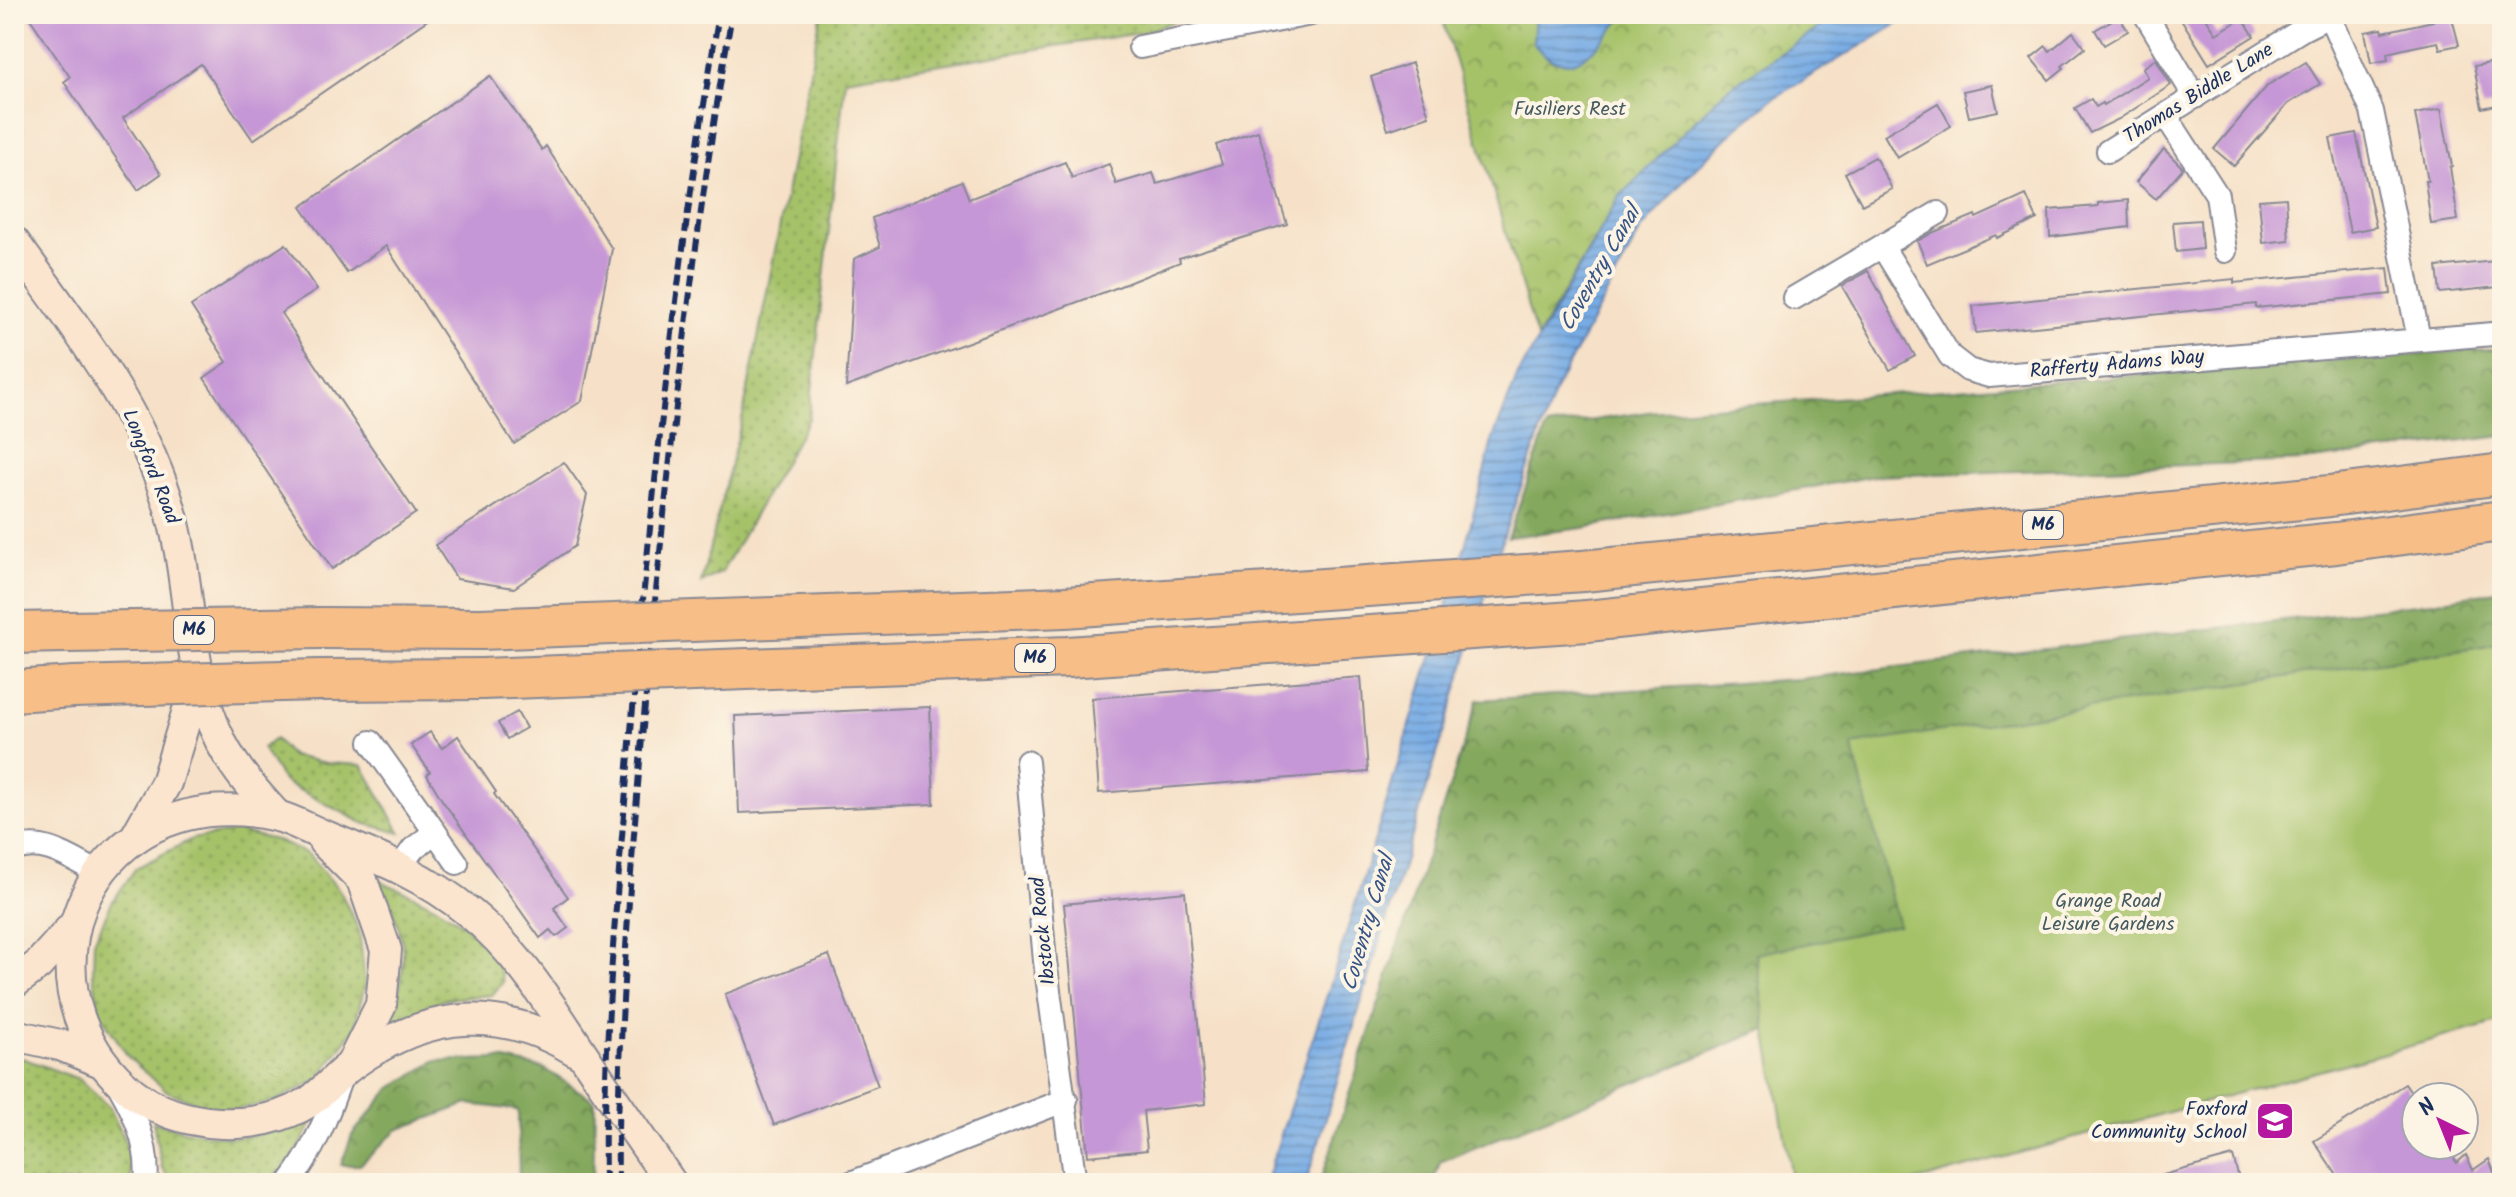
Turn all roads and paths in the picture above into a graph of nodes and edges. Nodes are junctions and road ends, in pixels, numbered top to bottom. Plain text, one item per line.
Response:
1 (1311, 14) edge
2 (2145, 14) edge
3 (2331, 15) edge
4 (1140, 47) dead end
5 (2195, 97) junction
6 (2166, 116) junction
7 (2108, 151) dead end
8 (1938, 213) dead end
9 (14, 242) edge
10 (1882, 246) junction
11 (2225, 251) dead end
12 (1794, 298) dead end
13 (2493, 334) dead end
14 (2419, 339) junction
15 (2502, 474) edge
16 (2502, 521) edge
17 (14, 633) edge
18 (198, 677) junction
19 (14, 691) edge
20 (371, 742) dead end
21 (1027, 762) dead end
22 (277, 816) junction
23 (313, 831) junction
24 (435, 832) junction
25 (135, 838) junction
26 (14, 850) edge
27 (457, 863) dead end
28 (400, 867) junction
29 (99, 873) junction
30 (74, 925) junction
31 (14, 983) edge
32 (14, 1035) edge
33 (584, 1056) junction
34 (106, 1067) junction
35 (347, 1068) junction
36 (1066, 1100) junction
37 (146, 1183) edge
38 (289, 1183) edge
39 (671, 1183) edge
40 (851, 1183) edge
41 (1075, 1183) edge

1 - 4 street
2 - 5 street
3 - 5 street, Thomas Biddle Lane
3 - 14 street
5 - 6 street, Thomas Biddle Lane
6 - 7 street, Thomas Biddle Lane
6 - 11 street
8 - 10 street
9 - 18 main road, Longford Road
10 - 12 street
10 - 14 street, Rafferty Adams Way
13 - 14 street, Rafferty Adams Way
15 - 17 highway, M6, bridge
16 - 19 highway, M6, bridge
18 - 22 main road, Longford Road
18 - 25 main road, Longford Road
20 - 24 street
21 - 36 street, Ibstock Road
22 - 23 main road, Longford Road
22 - 25 main road, Longford Road
23 - 28 main road, Longford Road
23 - 35 main road, Longford Road
24 - 27 street
24 - 28 street
25 - 29 main road, Longford Road
26 - 29 street
28 - 33 main road, Longford Road
29 - 30 main road, Longford Road
30 - 31 main road
30 - 34 main road, Longford Road
32 - 34 main road
33 - 35 main road, Longford Road
33 - 39 main road
34 - 35 main road, Longford Road
34 - 37 street
35 - 38 street
36 - 40 street
36 - 41 street, Ibstock Road

